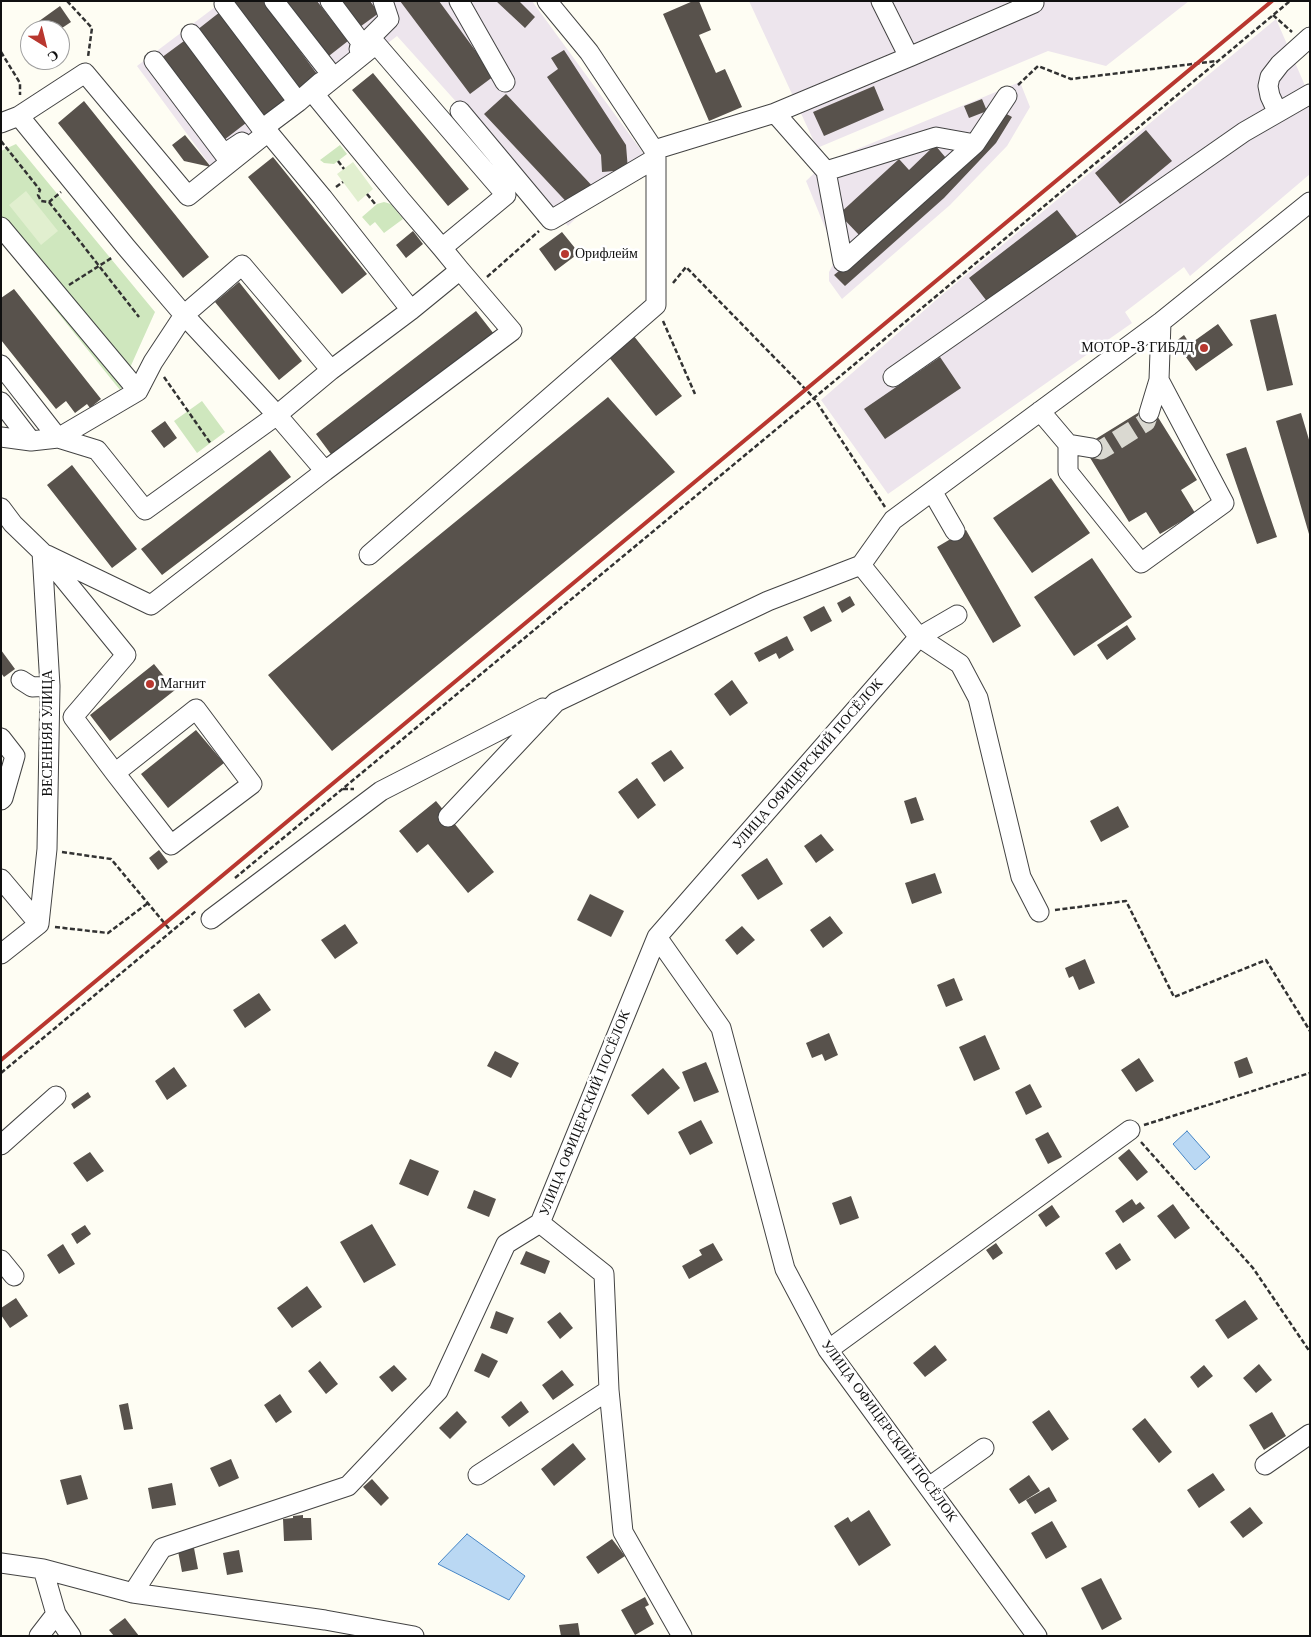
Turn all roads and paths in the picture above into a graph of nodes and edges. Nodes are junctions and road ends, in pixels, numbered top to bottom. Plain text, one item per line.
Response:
1 (67, 1) edge
2 (274, 1) edge
3 (330, 1) edge
4 (384, 1) edge
5 (459, 1) edge
6 (547, 1) edge
7 (881, 1) edge
8 (1290, 1) edge
9 (1034, 3) dead end
10 (224, 4) dead end
11 (1273, 15) junction
12 (191, 34) dead end
13 (1303, 35) edge
14 (363, 45) junction
15 (1, 52) edge
16 (909, 57) junction
17 (154, 60) dead end
18 (1218, 61) junction
19 (85, 74) junction
20 (331, 74) junction
21 (505, 82) dead end
22 (1310, 94) edge
23 (1007, 96) joint
24 (306, 98) junction
25 (460, 111) dead end
26 (1277, 111) junction
27 (775, 113) junction
28 (19, 116) junction
29 (1, 123) edge
30 (265, 131) junction
31 (1, 141) edge
32 (975, 144) junction
33 (655, 154) junction
34 (338, 161) dead end
35 (344, 169) dead end
36 (826, 171) junction
37 (367, 194) dead end
38 (1310, 202) edge
39 (376, 205) dead end
40 (551, 220) junction
41 (1, 226) edge
42 (126, 247) junction
43 (442, 248) junction
44 (100, 267) junction
45 (460, 270) junction
46 (475, 287) junction
47 (57, 292) junction
48 (656, 305) junction
49 (410, 310) junction
50 (184, 315) junction
51 (139, 317) dead end
52 (1161, 322) junction
53 (153, 362) junction
54 (1, 364) edge
55 (331, 370) junction
56 (893, 377) dead end
57 (1159, 380) junction
58 (138, 391) junction
59 (695, 394) dead end
60 (814, 398) junction
61 (1, 402) edge
62 (1040, 411) junction
63 (1149, 413) tunnel mouth
64 (277, 415) junction
65 (1, 437) edge
66 (58, 438) junction
67 (31, 440) junction
68 (1068, 444) junction
69 (1092, 448) tunnel mouth
70 (219, 455) junction
71 (325, 471) junction
72 (932, 491) junction
73 (1, 508) edge
74 (893, 520) junction
75 (7, 528) edge
76 (955, 531) dead end
77 (42, 552) junction
78 (369, 555) dead end
79 (861, 565) junction
80 (957, 615) dead end
81 (919, 637) junction
82 (21, 680) dead end
83 (50, 686) junction
84 (556, 702) junction
85 (1, 738) edge
86 (115, 773) junction
87 (1, 800) edge
88 (448, 817) dead end
89 (47, 849) junction
90 (1, 879) edge
91 (230, 882) dead end
92 (148, 903) junction
93 (1039, 912) joint
94 (206, 913) joint
95 (39, 924) junction
96 (171, 932) junction
97 (658, 937) junction
98 (1, 954) edge
99 (1310, 1030) edge
100 (1, 1073) edge
101 (1310, 1073) edge
102 (56, 1096) dead end
103 (1130, 1130) junction
104 (1, 1145) edge
105 (540, 1223) junction
106 (1, 1260) edge
107 (14, 1276) dead end
108 (828, 1350) junction
109 (1310, 1352) edge
110 (609, 1390) junction
111 (1310, 1434) edge
112 (984, 1448) dead end
113 (1264, 1466) dead end
114 (478, 1475) dead end
115 (929, 1487) junction
116 (1, 1563) edge
117 (43, 1569) junction
118 (133, 1593) junction
119 (56, 1614) junction
120 (322, 1628) edge
121 (39, 1636) edge
122 (71, 1636) edge
123 (414, 1636) edge
124 (682, 1636) edge
125 (1036, 1636) edge

1 - 19 path
2 - 20 street
3 - 14 street
4 - 14 street
5 - 21 street
6 - 33 street
7 - 16 street
8 - 11 path
9 - 16 street
10 - 24 street
11 - 13 path
11 - 18 path
12 - 30 street
13 - 26 street
14 - 20 street
15 - 28 path
16 - 27 street
17 - 30 street
18 - 23 path
18 - 60 path
19 - 28 street
19 - 30 street
20 - 24 street
22 - 26 street
23 - 32 street
24 - 30 street
24 - 43 street
24 - 43 street
25 - 40 street
26 - 56 street
27 - 33 street
27 - 36 street
28 - 29 street
28 - 42 street
30 - 49 street
31 - 44 path
32 - 36 street
32 - 36 street
33 - 40 street
33 - 48 street
34 - 35 path
37 - 39 path
38 - 52 street
40 - 46 path
41 - 47 street
42 - 44 path
42 - 50 street
43 - 45 street
44 - 47 path
44 - 51 path
45 - 46 street
45 - 49 street
46 - 71 street
47 - 58 street
48 - 59 path
48 - 60 path
48 - 78 street
49 - 55 street
50 - 53 street
50 - 55 street
50 - 64 street
52 - 57 street
52 - 62 street
53 - 58 street
53 - 70 path
54 - 66 street
55 - 64 street
57 - 63 street
57 - 68 street
58 - 66 street
60 - 74 path
60 - 91 path
61 - 67 street
62 - 68 street
62 - 72 street
64 - 70 street
64 - 71 street
65 - 67 street
66 - 67 street
66 - 70 street
68 - 69 street
71 - 77 street
72 - 74 street
72 - 76 street
73 - 75 street
74 - 79 street
75 - 77 street
77 - 83 street, ВЕСЕННЯЯ УЛИЦА
77 - 86 street
79 - 81 street
79 - 84 street
80 - 81 street, УЛИЦА ОФИЦЕРСКИЙ ПОСЁЛОК
81 - 93 street
81 - 97 street, УЛИЦА ОФИЦЕРСКИЙ ПОСЁЛОК
82 - 83 street
83 - 89 street, ВЕСЕННЯЯ УЛИЦА
84 - 88 street
84 - 94 street
85 - 87 street
86 - 86 street
89 - 92 path
89 - 95 street, ВЕСЕННЯЯ УЛИЦА
90 - 95 street
92 - 95 path
92 - 96 path
93 - 99 path
94 - 96 path
95 - 98 street
96 - 100 path
97 - 105 street, УЛИЦА ОФИЦЕРСКИЙ ПОСЁЛОК
97 - 108 street, УЛИЦА ОФИЦЕРСКИЙ ПОСЁЛОК
101 - 103 path
102 - 104 street
103 - 108 street
103 - 109 path
105 - 110 street
105 - 118 street, УЛИЦА ОФИЦЕРСКИЙ ПОСЁЛОК
106 - 107 street
108 - 115 street, УЛИЦА ОФИЦЕРСКИЙ ПОСЁЛОК
110 - 114 street
110 - 124 street
111 - 113 street
112 - 115 street
115 - 125 street, УЛИЦА ОФИЦЕРСКИЙ ПОСЁЛОК
116 - 117 street
117 - 118 street
117 - 119 street
118 - 120 street
119 - 121 street
119 - 122 street
120 - 123 street

